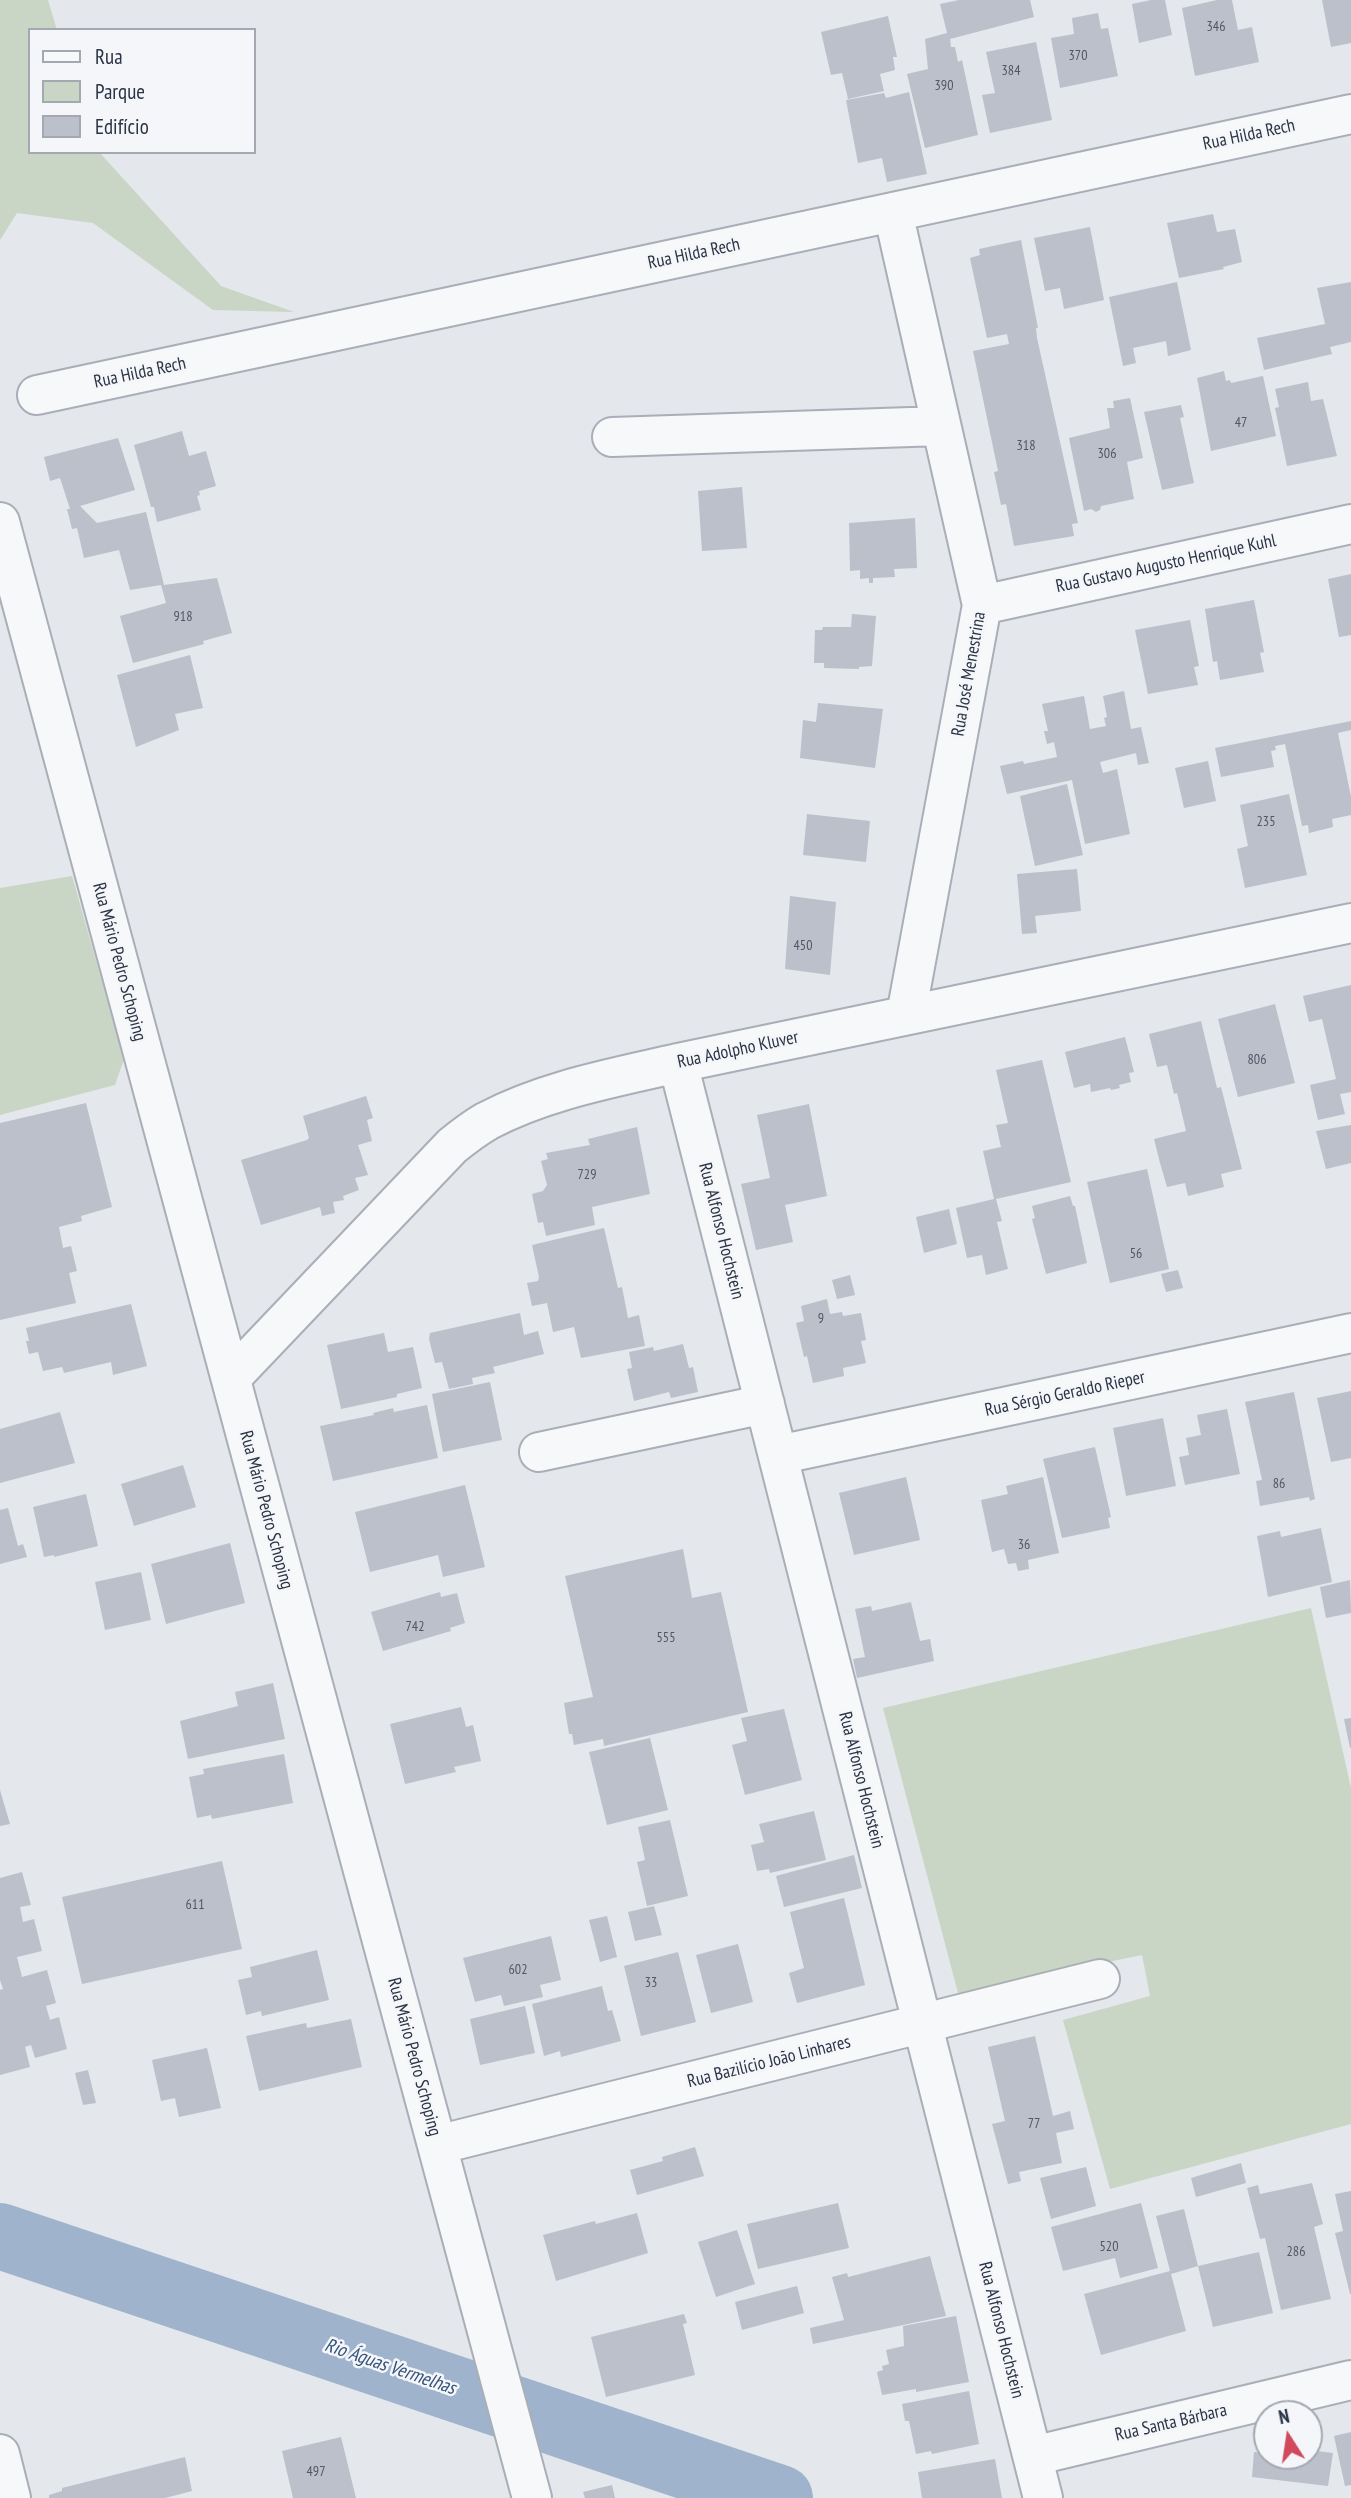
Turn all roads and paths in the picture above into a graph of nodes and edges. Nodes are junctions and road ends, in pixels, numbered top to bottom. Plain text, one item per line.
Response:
1 (1351, 114) edge
2 (893, 212) junction
3 (37, 395) dead end
4 (941, 426) junction
5 (612, 437) dead end
6 (0, 522) edge
7 (1351, 524) edge
8 (982, 605) junction
9 (1351, 923) edge
10 (906, 1015) junction
11 (678, 1063) junction
12 (1351, 1333) edge
13 (231, 1378) junction
14 (765, 1404) junction
15 (539, 1452) dead end
16 (778, 1455) junction
17 (1100, 1979) dead end
18 (923, 2023) junction
19 (437, 2145) junction
20 (1351, 2380) edge
21 (0, 2454) edge
22 (1033, 2456) junction
23 (11, 2498) edge
24 (532, 2498) edge
25 (1043, 2498) edge

1 - 2 street, Rua Hilda Rech
2 - 3 street, Rua Hilda Rech
2 - 4 street, Rua José Menestrina
4 - 5 street
4 - 8 street, Rua José Menestrina
6 - 13 street, Rua Mário Pedro Schoping
7 - 8 street, Rua Gustavo Augusto Henrique Kuhl
8 - 10 street, Rua José Menestrina
9 - 10 street, Rua Adolpho Kluver
10 - 11 street, Rua Adolpho Kluver
11 - 13 street, Rua Adolpho Kluver
11 - 14 street, Rua Alfonso Hochstein
12 - 16 street, Rua Sérgio Geraldo Rieper
13 - 19 street, Rua Mário Pedro Schoping
14 - 15 street
14 - 16 street, Rua Alfonso Hochstein
16 - 18 street, Rua Alfonso Hochstein
17 - 18 street, Rua Bazilício João Linhares
18 - 19 street, Rua Bazilício João Linhares
18 - 22 street, Rua Alfonso Hochstein
19 - 24 street, Rua Mário Pedro Schoping
20 - 22 street, Rua Santa Bárbara
21 - 23 street
22 - 25 street, Rua Alfonso Hochstein

